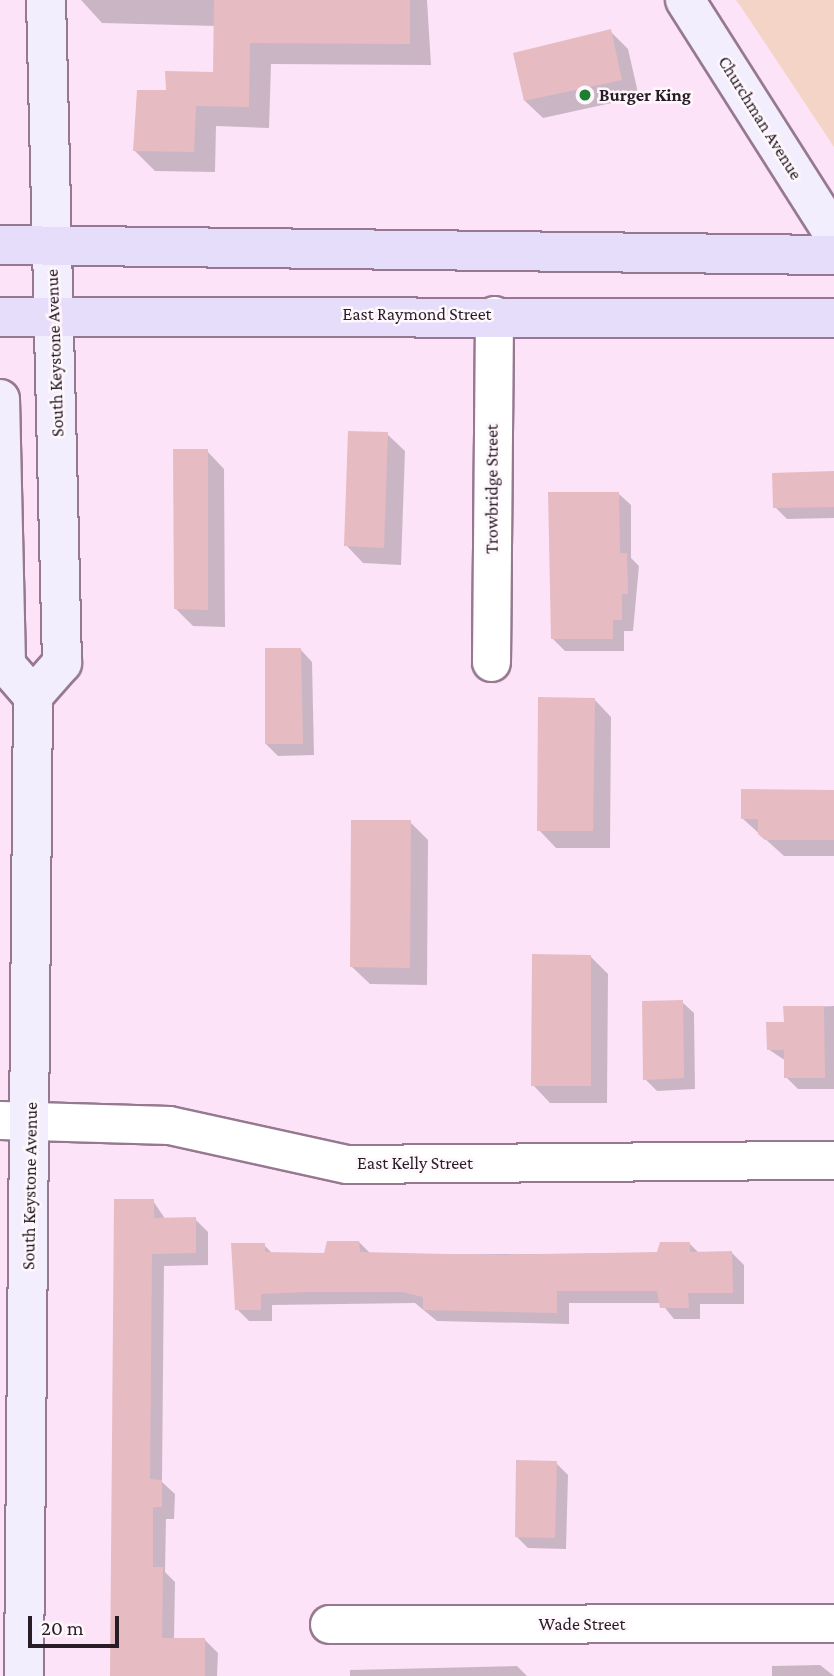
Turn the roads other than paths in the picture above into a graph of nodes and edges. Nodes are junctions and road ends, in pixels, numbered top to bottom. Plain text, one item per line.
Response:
1 (46, 0) edge
2 (685, 0) edge
3 (834, 236) edge
4 (0, 245) edge
5 (52, 246) junction
6 (834, 255) edge
7 (54, 314) junction
8 (494, 315) junction
9 (0, 317) edge
10 (834, 318) edge
11 (0, 399) edge
12 (491, 662) dead end
13 (33, 696) junction
14 (15, 1120) edge
15 (834, 1160) edge
16 (834, 1623) edge
17 (329, 1624) dead end
18 (24, 1676) edge

1 - 5 main road, South Keystone Avenue
2 - 3 main road, Churchman Avenue
4 - 5 main road
5 - 6 main road
5 - 7 main road, South Keystone Avenue
7 - 8 main road, East Raymond Street
7 - 9 main road, East Raymond Street
7 - 13 main road, South Keystone Avenue
8 - 10 main road, East Raymond Street
8 - 12 street, Trowbridge Street
11 - 13 main road
13 - 14 main road, South Keystone Avenue
14 - 15 street, East Kelly Street
14 - 18 main road, South Keystone Avenue
16 - 17 street, Wade Street

